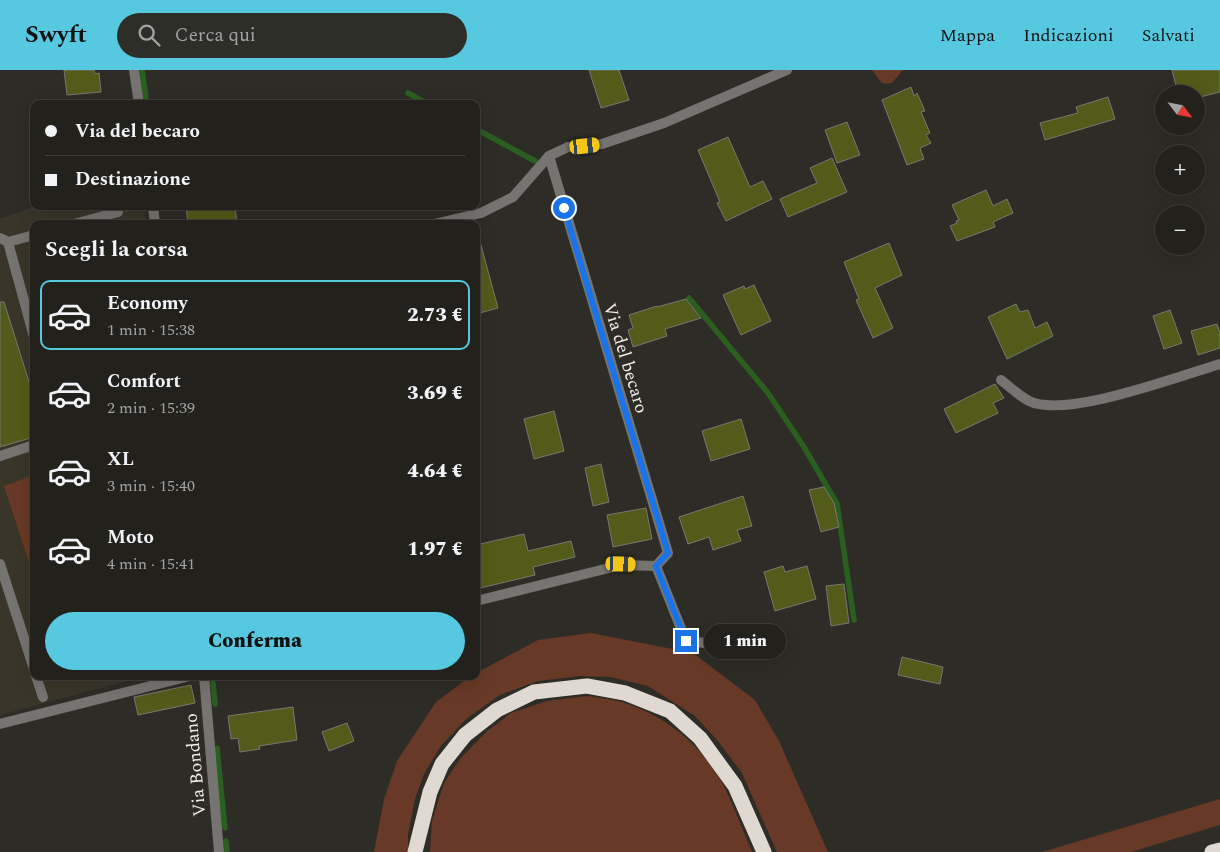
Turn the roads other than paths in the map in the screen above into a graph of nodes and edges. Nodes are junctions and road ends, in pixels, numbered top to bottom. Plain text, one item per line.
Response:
1 (134, 70) edge
2 (787, 70) edge
3 (138, 100) edge
4 (549, 156) junction
5 (118, 212) dead end
6 (89, 220) edge
7 (451, 220) edge
8 (30, 236) edge
9 (4, 240) edge
10 (29, 303) edge
11 (1220, 364) edge
12 (1001, 380) dead end
13 (30, 446) edge
14 (0, 456) edge
15 (0, 564) edge
16 (656, 566) junction
17 (480, 600) edge
18 (725, 645) dead end
19 (30, 657) edge
20 (37, 680) edge
21 (174, 680) edge
22 (204, 680) edge
23 (43, 697) dead end
24 (0, 724) edge
25 (1220, 850) edge
26 (415, 851) edge
27 (219, 852) edge
28 (764, 852) edge
29 (1212, 852) edge

1 - 3 street
2 - 4 street
4 - 7 street
4 - 16 street, Via del becaro
5 - 6 street
8 - 9 street
9 - 10 street
11 - 12 street
13 - 14 street
15 - 19 street
16 - 17 street
16 - 18 street
20 - 23 street
21 - 24 street
22 - 27 street, Via Bondano
25 - 29 highway
26 - 28 highway

